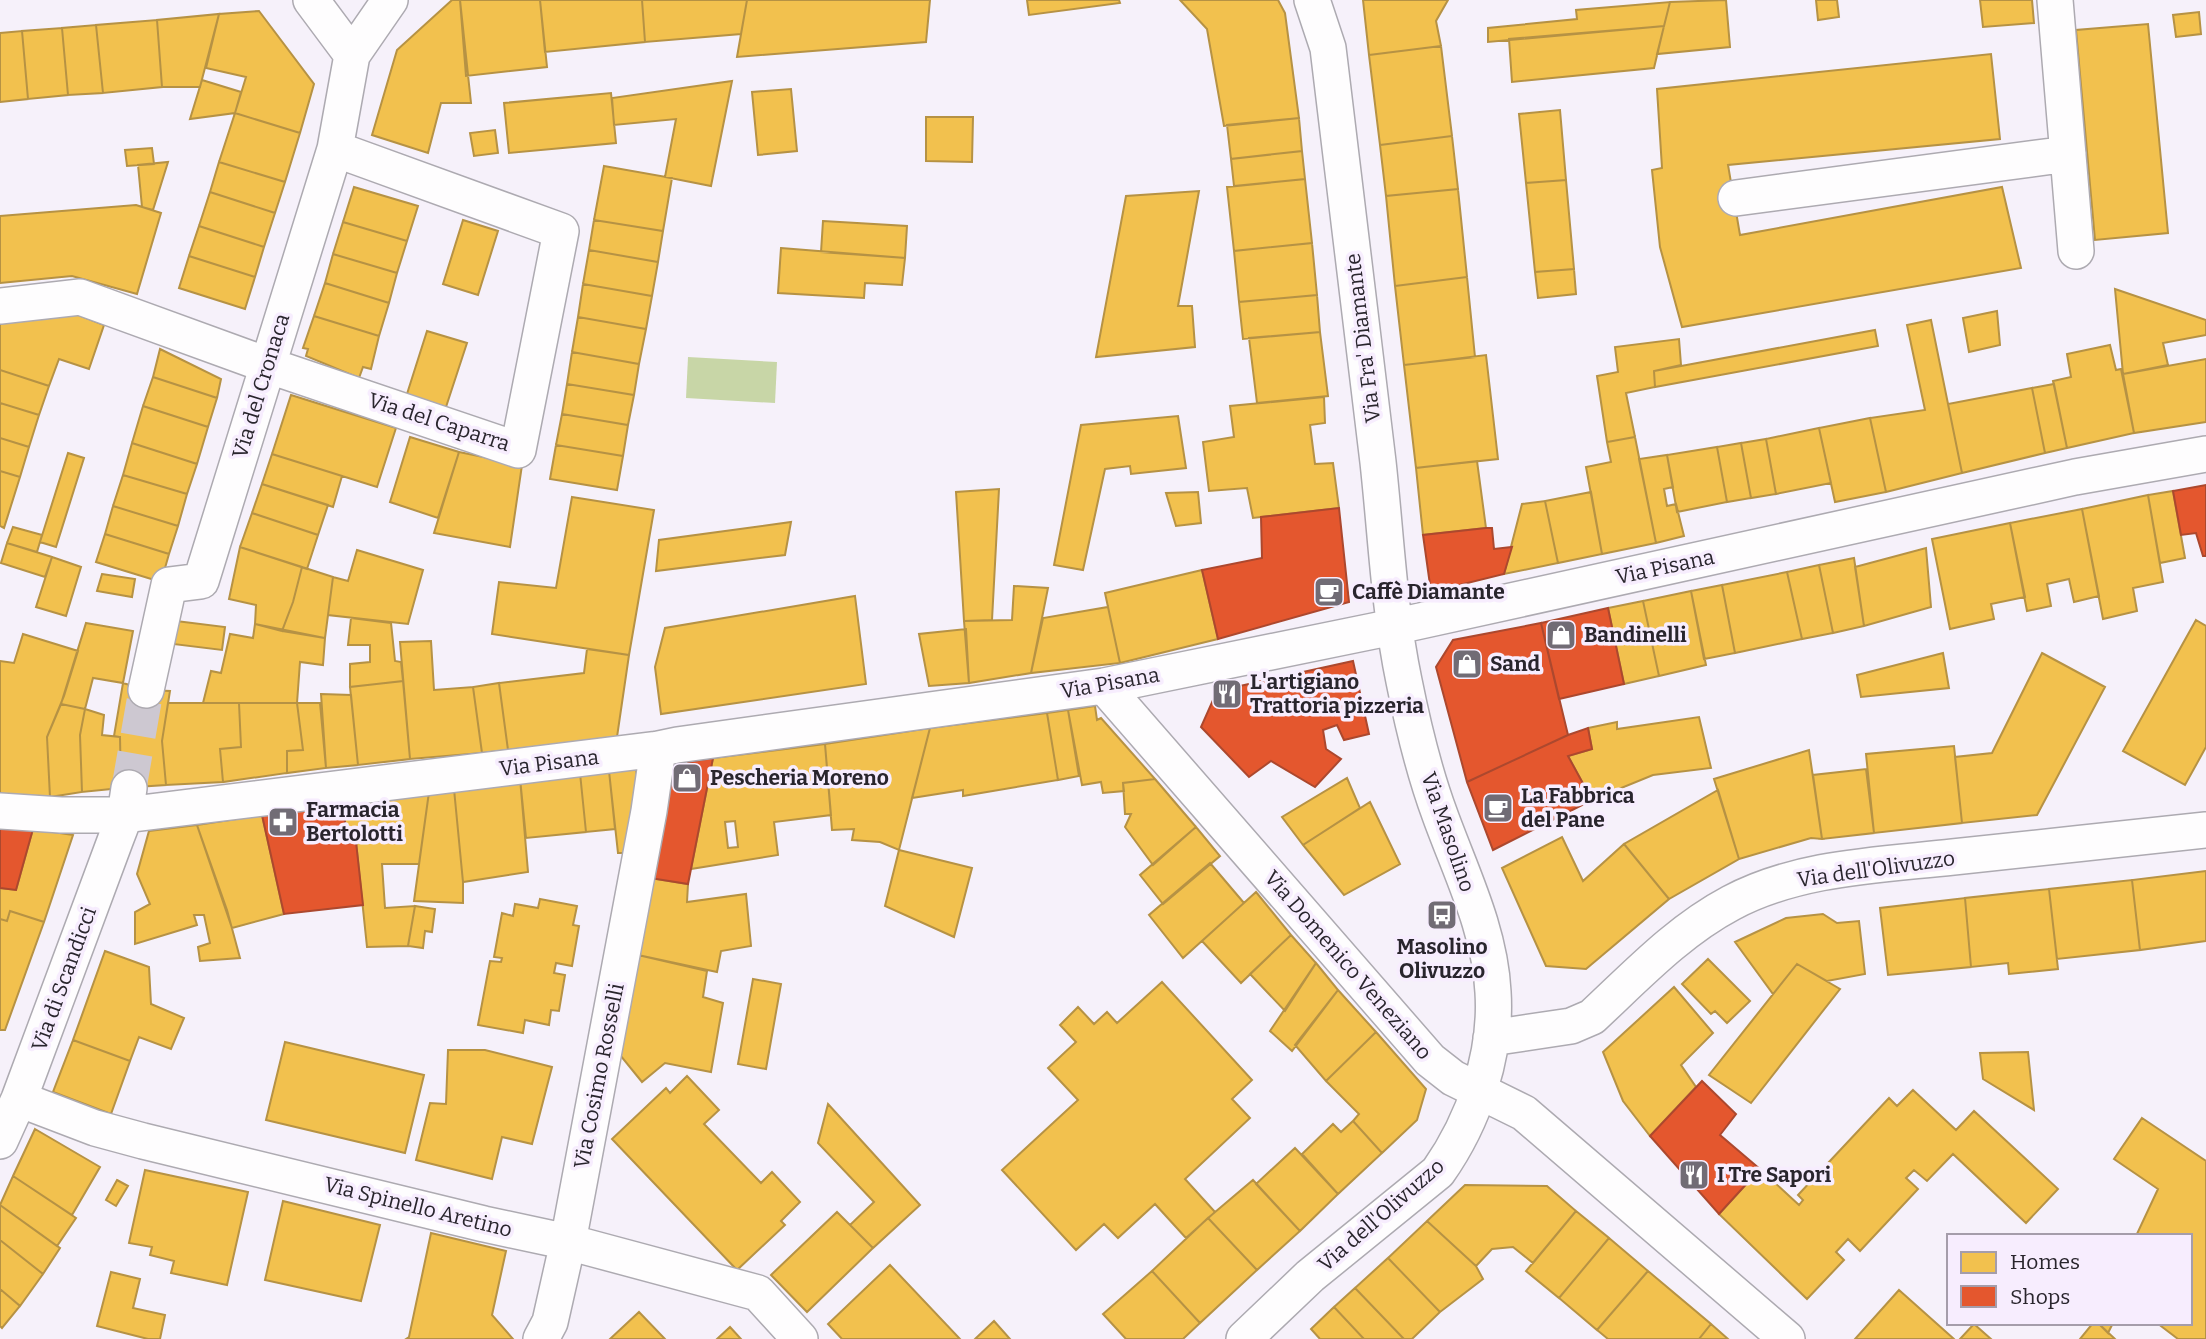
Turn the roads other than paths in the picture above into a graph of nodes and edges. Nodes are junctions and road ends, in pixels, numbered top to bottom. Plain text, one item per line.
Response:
1 (312, 0) edge
2 (390, 0) edge
3 (1312, 0) edge
4 (1337, 0) edge
5 (2055, 0) edge
6 (1328, 48) junction
7 (352, 55) junction
8 (335, 149) junction
9 (2068, 154) junction
10 (1735, 198) dead end
11 (2076, 251) dead end
12 (0, 306) edge
13 (267, 365) junction
14 (2206, 454) edge
15 (1393, 627) junction
16 (1104, 686) junction
17 (146, 690) tunnel mouth
18 (658, 749) junction
19 (127, 801) junction
20 (0, 811) edge
21 (2206, 830) edge
22 (1492, 1038) junction
23 (1479, 1091) junction
24 (19, 1099) junction
25 (0, 1141) edge
26 (568, 1242) junction
27 (541, 1339) edge
28 (800, 1339) edge
29 (1244, 1339) edge
30 (1787, 1339) edge

1 - 7 street
2 - 7 street, Via del Cronaca
3 - 6 street, Via Fra' Diamante
4 - 6 street, Via Fra' Diamante
5 - 9 street
6 - 15 street, Via Fra' Diamante
7 - 8 street, Via del Cronaca
8 - 13 street, Via del Cronaca
8 - 13 street, Via del Caparra
9 - 10 street
9 - 11 street
12 - 13 street, Via del Caparra
13 - 17 street, Via del Cronaca
14 - 15 street, Via Pisana
15 - 16 street, Via Pisana
15 - 22 street, Via Masolino
16 - 18 street, Via Pisana
16 - 23 street, Via Domenico Veneziano
18 - 19 street, Via Pisana
18 - 26 street, Via Cosimo Rosselli
19 - 20 street, Via Pisana
19 - 24 street, Via di Scandicci
21 - 22 street, Via dell'Olivuzzo
22 - 23 street, Via dell'Olivuzzo
23 - 29 street, Via dell'Olivuzzo
23 - 30 street, Via Domenico Veneziano
24 - 25 street, Via di Scandicci
24 - 26 street, Via Spinello Aretino
26 - 27 street, Via Cosimo Rosselli
26 - 28 street, Via Spinello Aretino

